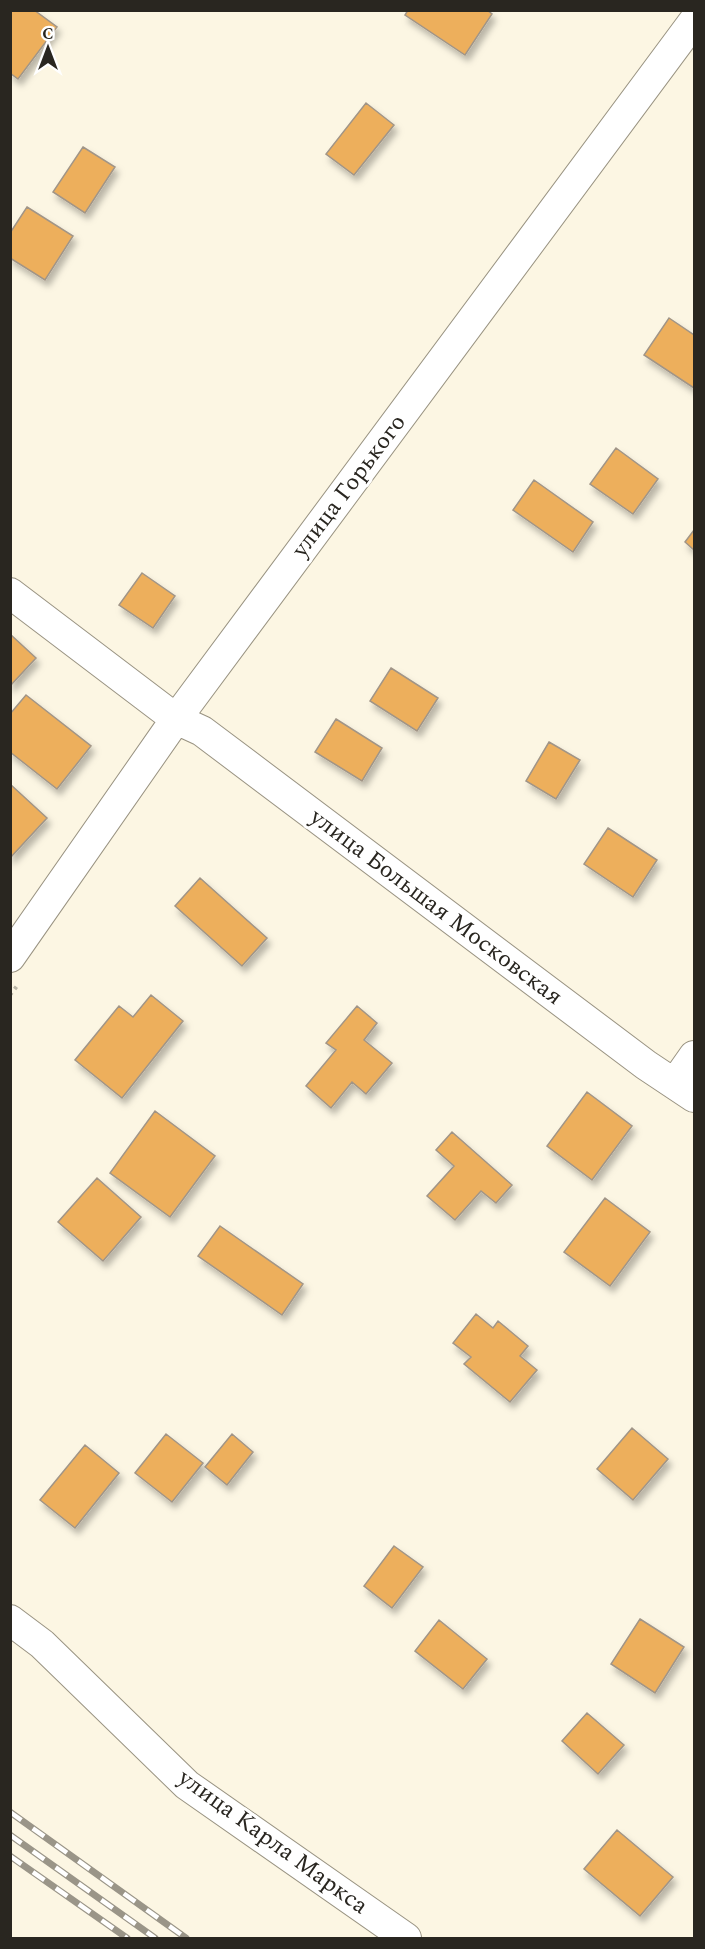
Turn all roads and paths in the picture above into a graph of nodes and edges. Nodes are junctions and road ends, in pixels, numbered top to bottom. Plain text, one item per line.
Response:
1 (694, 21) edge
2 (10, 593) edge
3 (176, 719) junction
4 (10, 957) edge
5 (694, 1056) edge
6 (688, 1085) edge
7 (10, 1620) edge
8 (406, 1938) edge

1 - 3 street, улица Горького
2 - 3 street, улица Большая Московская
3 - 4 street, улица Горького
3 - 6 street, улица Большая Московская
5 - 6 street
7 - 8 street, улица Карла Маркса

